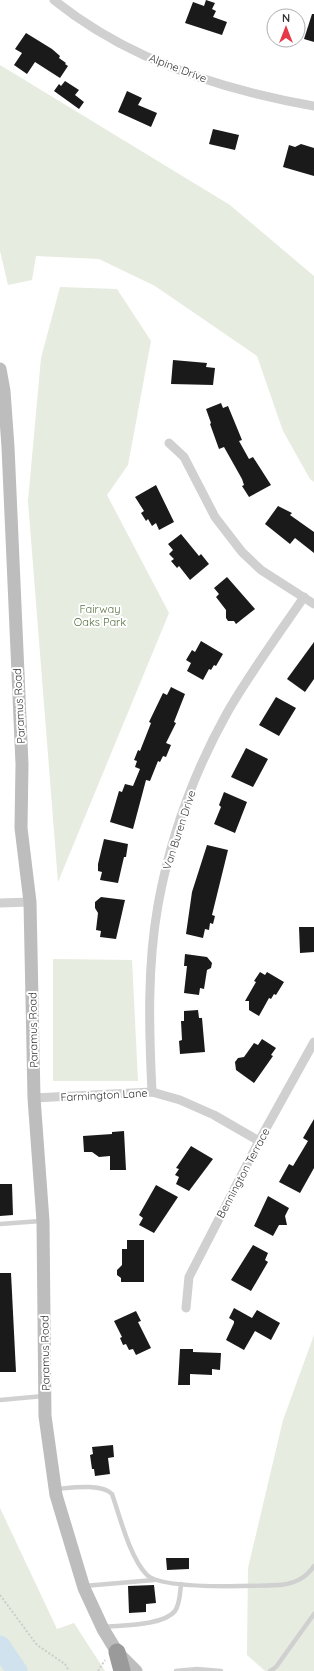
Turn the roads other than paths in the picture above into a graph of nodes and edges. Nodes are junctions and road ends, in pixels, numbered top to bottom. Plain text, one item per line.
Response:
1 (54, 0) edge
2 (314, 106) edge
3 (0, 369) edge
4 (169, 443) dead end
5 (304, 598) junction
6 (314, 604) edge
7 (30, 902) junction
8 (0, 903) edge
9 (314, 1042) edge
10 (152, 1092) junction
11 (34, 1098) junction
12 (259, 1141) junction
13 (43, 1221) junction
14 (0, 1224) edge
15 (186, 1308) dead end
16 (45, 1396) junction
17 (0, 1400) edge
18 (55, 1489) junction
19 (314, 1566) edge
20 (156, 1580) junction
21 (181, 1584) junction
22 (84, 1586) junction
23 (314, 1614) edge
24 (103, 1627) junction
25 (117, 1652) junction
26 (122, 1671) edge
27 (136, 1671) edge
28 (176, 1671) edge
29 (221, 1671) edge
30 (270, 1671) edge

1 - 2 street, Alpine Drive
3 - 7 main road, Paramus Road
4 - 5 street
5 - 6 street
5 - 10 street, Van Buren Drive
7 - 8 street
7 - 11 main road, Paramus Road
9 - 12 street, Bennington Terrace
10 - 11 street, Farmington Lane
10 - 12 street, Farmington Lane
11 - 13 main road, Paramus Road
12 - 15 street, Bennington Terrace
13 - 14 lane
13 - 16 main road, Paramus Road
16 - 17 lane
16 - 18 main road, Paramus Road
18 - 20 lane
18 - 22 main road, Paramus Road
19 - 21 lane
20 - 21 lane
20 - 22 lane
21 - 24 lane
22 - 24 main road, Paramus Road
23 - 30 lane
24 - 25 main road, Paramus Road
25 - 26 highway
25 - 27 main road, Paramus Road
28 - 29 lane

